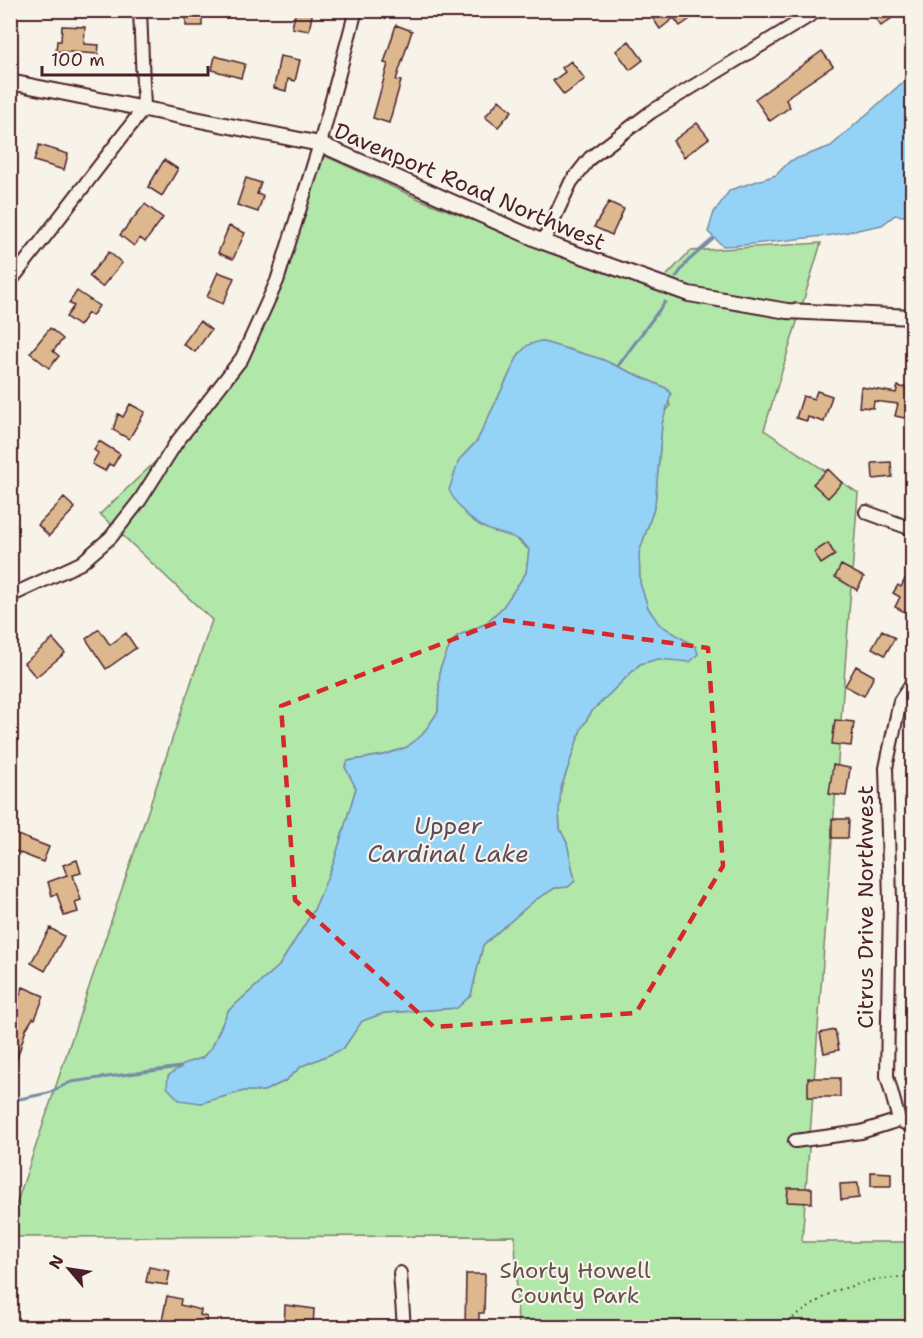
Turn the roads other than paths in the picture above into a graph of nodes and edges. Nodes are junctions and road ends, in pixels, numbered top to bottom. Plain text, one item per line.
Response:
1 (140, 10) edge
2 (356, 10) edge
3 (819, 10) edge
4 (10, 82) edge
5 (144, 108) junction
6 (320, 144) junction
7 (543, 242) junction
8 (10, 282) edge
9 (912, 317) edge
10 (866, 512) dead end
11 (912, 529) edge
12 (10, 596) edge
13 (912, 683) edge
14 (899, 1120) junction
15 (912, 1127) edge
16 (795, 1141) dead end
17 (400, 1273) dead end
18 (404, 1328) edge

1 - 5 street
2 - 6 street
3 - 7 street
4 - 5 street, Davenport Road Northwest
5 - 6 street, Davenport Road Northwest
5 - 8 street
6 - 7 street, Davenport Road Northwest
6 - 12 street
7 - 9 street, Davenport Road Northwest
10 - 11 street
13 - 14 street, Citrus Drive Northwest
14 - 15 street
14 - 16 street
17 - 18 street

